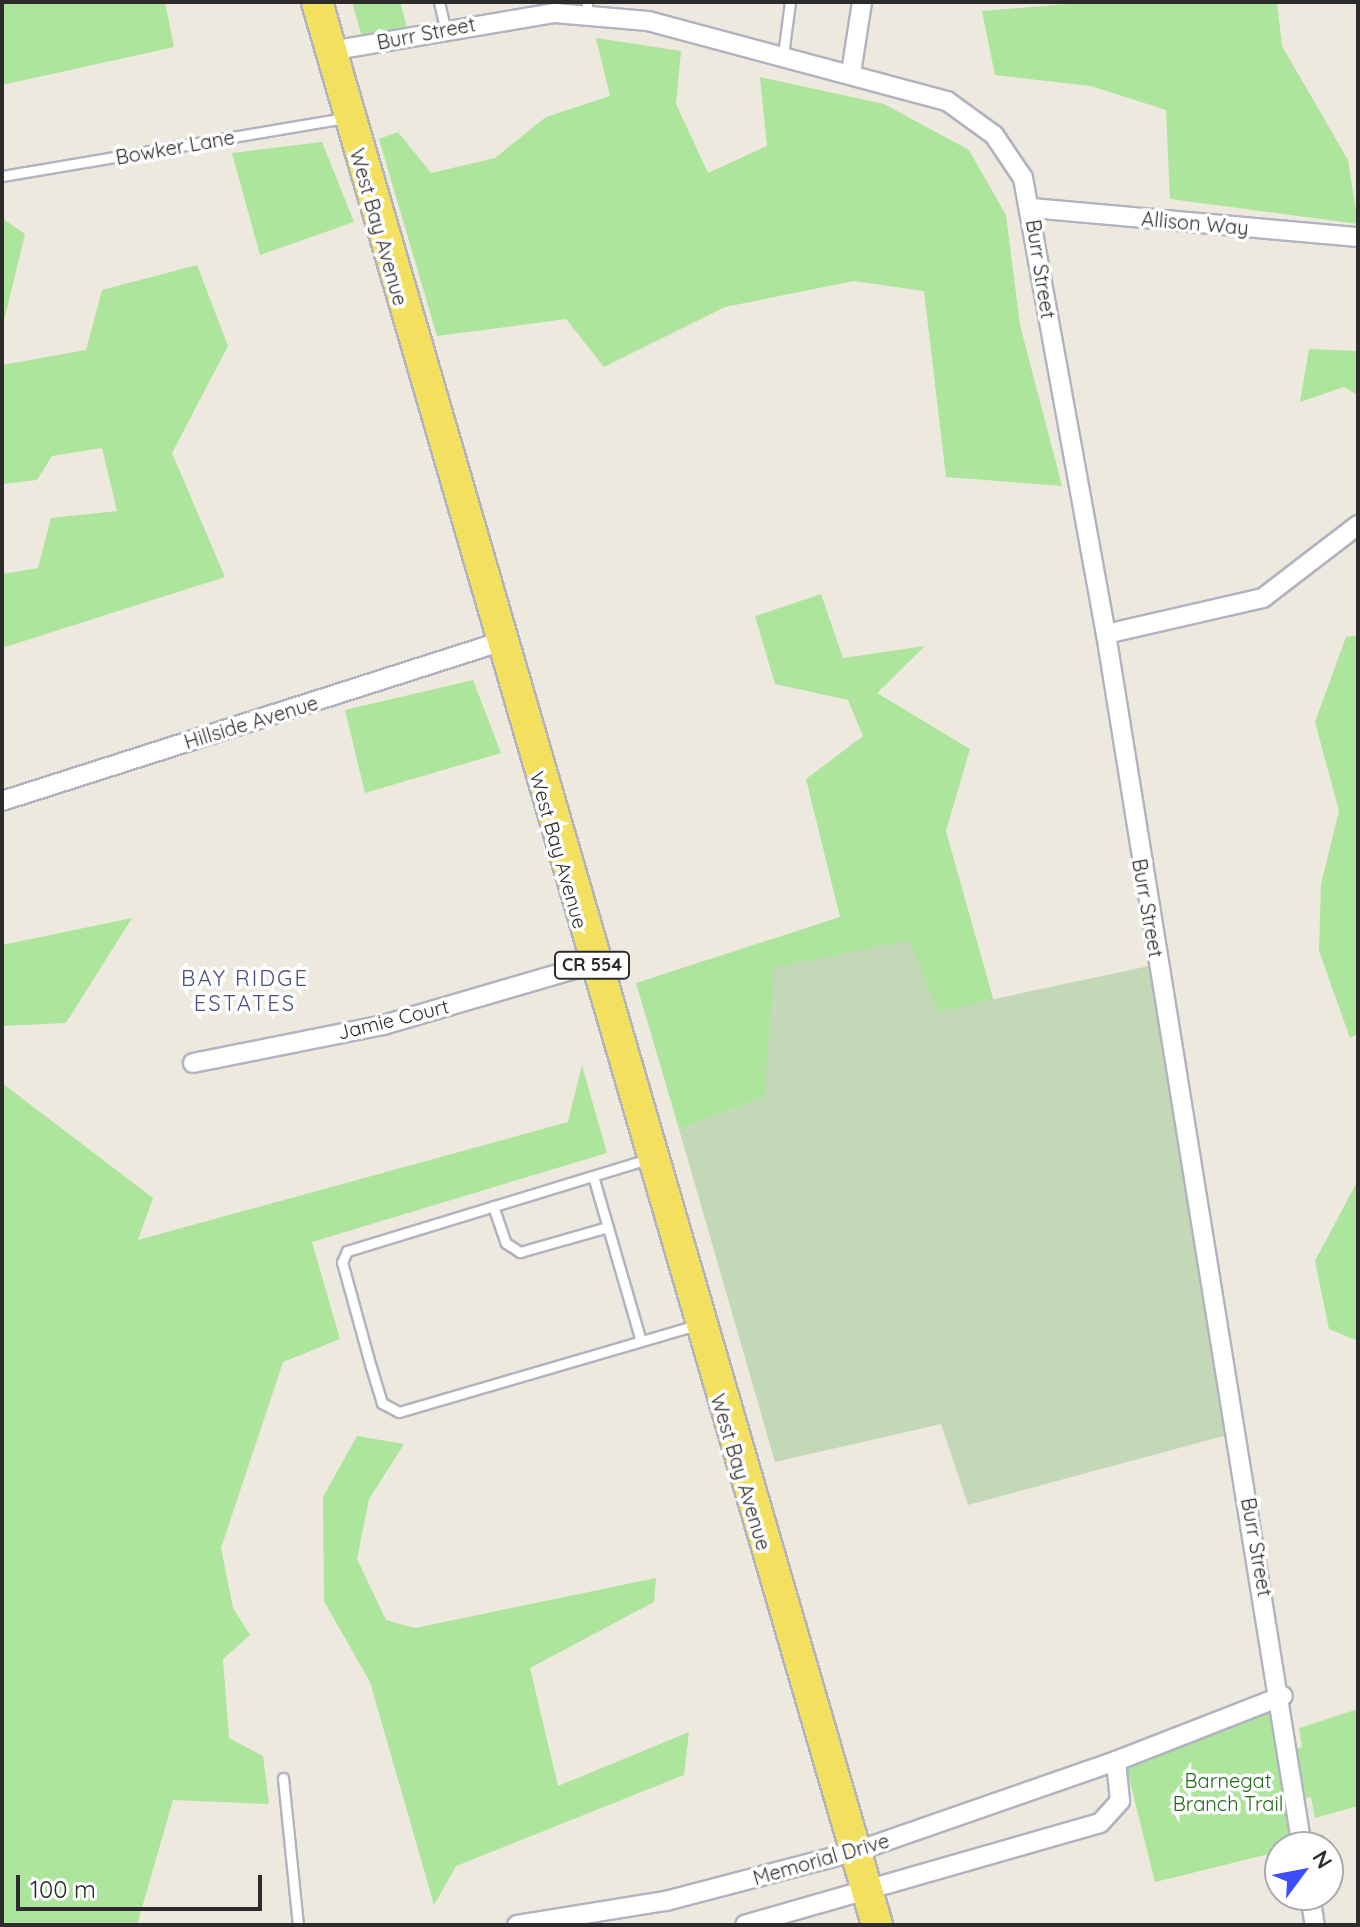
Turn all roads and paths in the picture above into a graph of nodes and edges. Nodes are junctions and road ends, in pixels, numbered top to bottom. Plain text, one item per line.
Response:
1 (317, 2) edge
2 (439, 2) edge
3 (790, 2) edge
4 (862, 2) edge
5 (870, 2) edge
6 (587, 8) edge
7 (445, 29) junction
8 (330, 51) junction
9 (783, 55) junction
10 (851, 73) junction
11 (348, 118) junction
12 (2, 176) edge
13 (1032, 208) junction
14 (1358, 237) edge
15 (1358, 525) edge
16 (1106, 634) junction
17 (500, 642) junction
18 (2, 801) edge
19 (591, 964) junction
20 (193, 1063) dead end
21 (648, 1159) junction
22 (593, 1176) junction
23 (493, 1206) junction
24 (608, 1227) junction
25 (697, 1325) junction
26 (641, 1341) junction
27 (1283, 1696) junction
28 (1116, 1761) junction
29 (283, 1778) dead end
30 (1300, 1831) edge
31 (857, 1851) junction
32 (868, 1891) junction
33 (298, 1925) edge
34 (517, 1925) edge
35 (745, 1925) edge
36 (877, 1925) edge

1 - 8 main road, West Bay Avenue / CR 554
2 - 7 lane
3 - 9 lane
4 - 5 lane
4 - 10 street
6 - 7 street, Burr Street
6 - 9 street, Burr Street
7 - 8 street, Burr Street
8 - 11 main road, West Bay Avenue / CR 554
9 - 10 street, Burr Street
10 - 13 street, Burr Street
11 - 12 lane, Bowker Lane
11 - 17 main road, West Bay Avenue / CR 554
13 - 14 street, Allison Way
13 - 16 street, Burr Street
15 - 16 street
16 - 27 street, Burr Street
17 - 18 street, Hillside Avenue
17 - 19 main road, West Bay Avenue / CR 554
19 - 20 street, Jamie Court
19 - 21 main road, West Bay Avenue / CR 554
21 - 22 lane
21 - 25 main road, West Bay Avenue / CR 554
22 - 23 lane
22 - 24 lane
23 - 24 lane
23 - 26 lane
24 - 26 lane
25 - 26 lane
25 - 31 main road, West Bay Avenue / CR 554
27 - 28 street, Memorial Drive
27 - 30 street, Burr Street
28 - 31 street, Memorial Drive
28 - 32 street
29 - 33 lane
31 - 32 main road, West Bay Avenue / CR 554
31 - 34 street, Memorial Drive
32 - 35 street
32 - 36 main road, West Bay Avenue / CR 554

